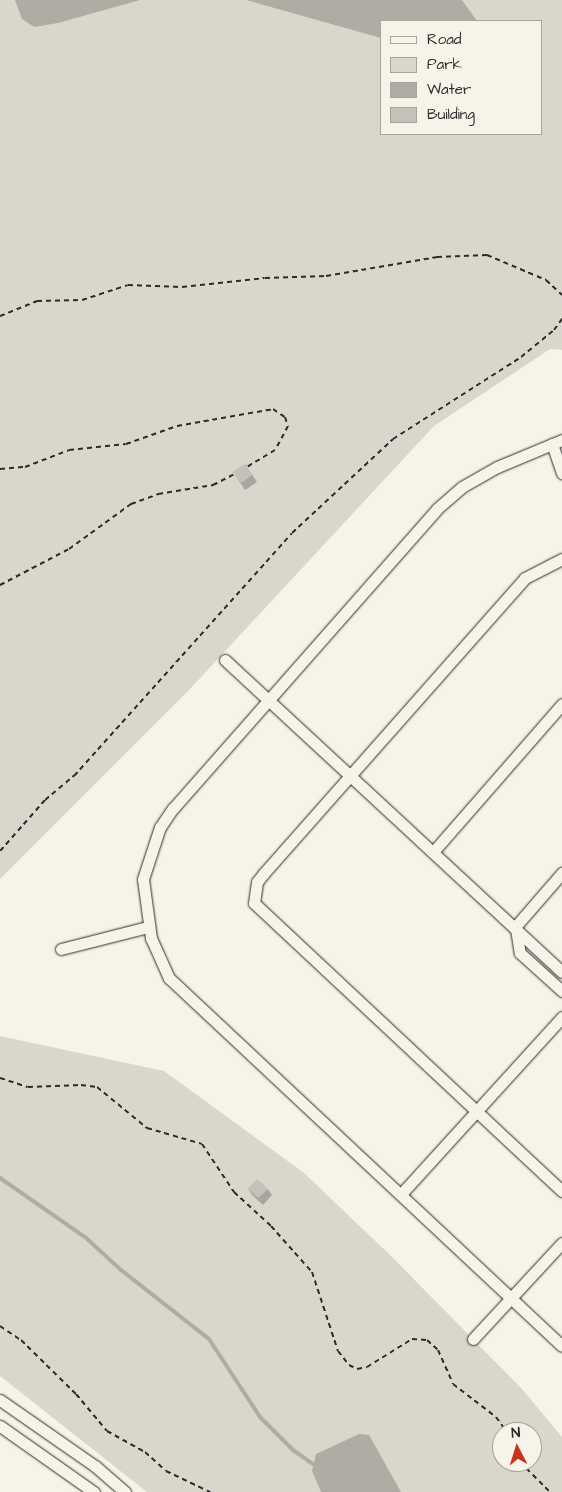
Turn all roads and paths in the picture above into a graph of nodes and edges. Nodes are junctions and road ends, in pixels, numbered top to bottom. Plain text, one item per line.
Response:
1 (562, 295) edge
2 (0, 316) edge
3 (562, 319) edge
4 (557, 442) edge
5 (0, 469) edge
6 (562, 473) edge
7 (562, 559) edge
8 (0, 585) edge
9 (225, 660) dead end
10 (268, 700) junction
11 (562, 704) edge
12 (350, 775) junction
13 (0, 851) edge
14 (433, 852) junction
15 (562, 873) edge
16 (148, 927) junction
17 (515, 927) junction
18 (61, 948) dead end
19 (562, 972) edge
20 (562, 992) edge
21 (562, 1017) edge
22 (0, 1078) edge
23 (476, 1112) junction
24 (562, 1191) edge
25 (402, 1193) junction
26 (562, 1243) edge
27 (511, 1298) junction
28 (0, 1326) edge
29 (473, 1339) dead end
30 (562, 1346) edge
31 (0, 1400) edge
32 (500, 1422) edge
33 (0, 1426) edge
34 (530, 1472) edge
35 (94, 1492) edge
36 (125, 1492) edge
37 (210, 1492) edge
38 (550, 1492) edge

1 - 2 path
3 - 13 path
4 - 6 street
4 - 10 street
5 - 8 path
7 - 12 street
9 - 10 street
10 - 12 street
10 - 16 street
11 - 14 street
12 - 14 street
12 - 23 street
14 - 17 street
15 - 17 street
16 - 18 street
16 - 25 street
17 - 19 street
17 - 20 street
21 - 23 street
22 - 32 path
23 - 24 street
23 - 25 street
25 - 27 street
26 - 27 street
27 - 29 street
27 - 30 street
28 - 37 path
31 - 36 street
33 - 35 street
34 - 38 path

